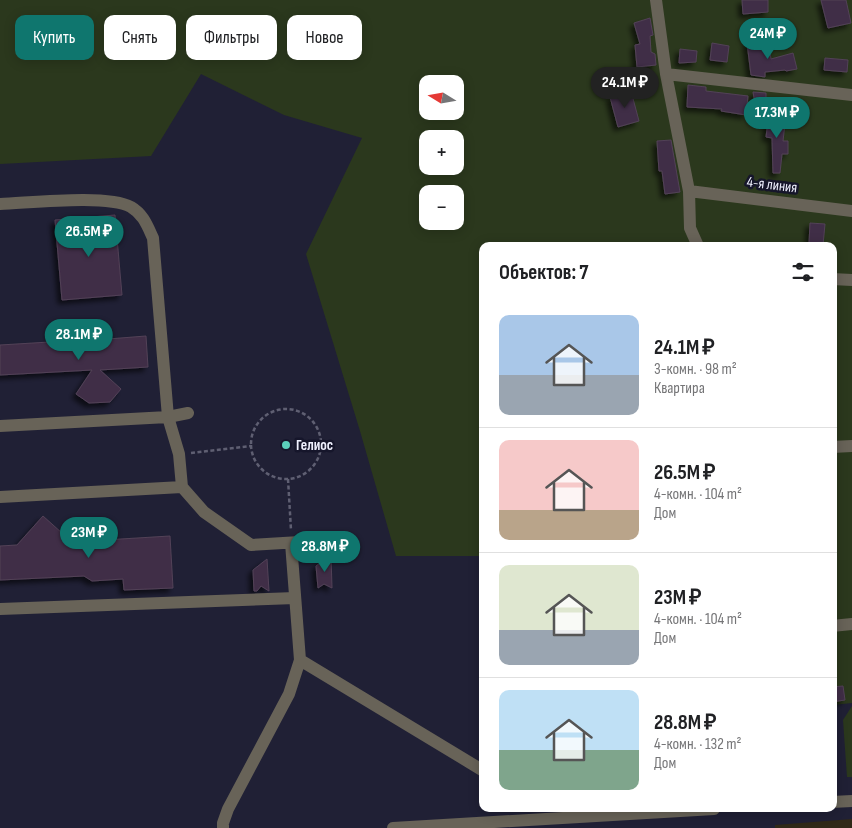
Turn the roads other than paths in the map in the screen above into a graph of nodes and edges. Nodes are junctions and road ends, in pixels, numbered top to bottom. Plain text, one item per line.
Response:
1 (656, 0) edge
2 (666, 74) junction
3 (852, 95) edge
4 (689, 191) junction
5 (0, 204) edge
6 (852, 211) edge
7 (696, 242) edge
8 (837, 279) edge
9 (852, 280) edge
10 (188, 413) dead end
11 (168, 417) junction
12 (0, 426) edge
13 (852, 446) edge
14 (837, 447) edge
15 (182, 487) junction
16 (0, 497) edge
17 (334, 540) dead end
18 (291, 543) junction
19 (295, 598) junction
20 (0, 609) edge
21 (852, 624) edge
22 (837, 626) edge
23 (300, 660) junction
24 (479, 768) edge
25 (852, 801) edge
26 (837, 802) edge
27 (603, 812) edge
28 (529, 814) edge
29 (463, 826) edge
30 (224, 828) edge
31 (393, 828) edge

1 - 2 street
2 - 3 street
2 - 4 street
4 - 6 street, 4-я линия
4 - 7 street
5 - 11 street
8 - 9 street
10 - 11 street
11 - 12 street
11 - 15 street
13 - 14 street
15 - 16 street
15 - 18 street
17 - 18 street
18 - 19 street
19 - 20 street
19 - 23 street
21 - 22 street
23 - 24 street
23 - 30 street
25 - 26 street
27 - 28 street
28 - 29 street
29 - 31 street

